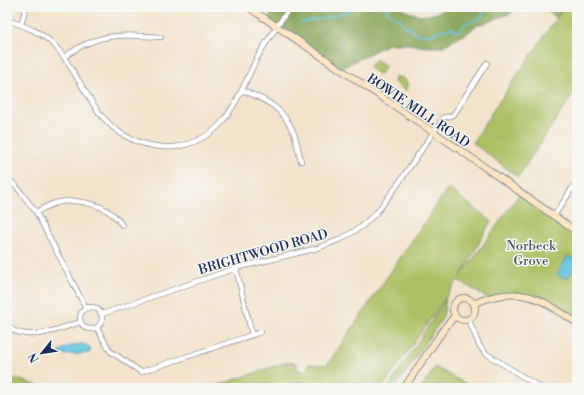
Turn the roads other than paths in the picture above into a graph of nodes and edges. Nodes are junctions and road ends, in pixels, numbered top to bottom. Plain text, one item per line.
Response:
1 (26, 7) edge
2 (248, 7) edge
3 (290, 7) edge
4 (7, 20) edge
5 (21, 25) junction
6 (277, 27) junction
7 (161, 37) dead end
8 (64, 57) junction
9 (487, 63) dead end
10 (242, 90) junction
11 (433, 132) junction
12 (301, 161) dead end
13 (7, 178) edge
14 (577, 181) edge
15 (36, 212) junction
16 (554, 216) junction
17 (122, 225) dead end
18 (577, 232) edge
19 (236, 268) junction
20 (474, 304) junction
21 (86, 308) junction
22 (102, 314) junction
23 (455, 316) junction
24 (469, 320) junction
25 (81, 322) junction
26 (577, 323) edge
27 (7, 326) edge
28 (97, 328) junction
29 (261, 332) dead end
30 (252, 335) junction
31 (404, 388) edge
32 (540, 388) edge

1 - 5 street
2 - 6 street, BOWIE MILL ROAD
3 - 6 street
4 - 5 street
5 - 8 street
6 - 10 street
6 - 11 street, BOWIE MILL ROAD
7 - 8 street
8 - 10 street
9 - 11 street, BRIGHTWOOD ROAD
10 - 12 street
11 - 16 street, BOWIE MILL ROAD
11 - 19 street, BRIGHTWOOD ROAD
13 - 15 street
14 - 16 street
15 - 17 street
15 - 21 street
16 - 18 street, BOWIE MILL ROAD
19 - 22 street, BRIGHTWOOD ROAD
19 - 30 street
20 - 23 street
20 - 24 street
20 - 26 street
21 - 22 street
21 - 25 street
22 - 28 street
23 - 24 street
23 - 31 street
24 - 32 street
25 - 27 street
25 - 28 street
28 - 30 street
29 - 30 street

